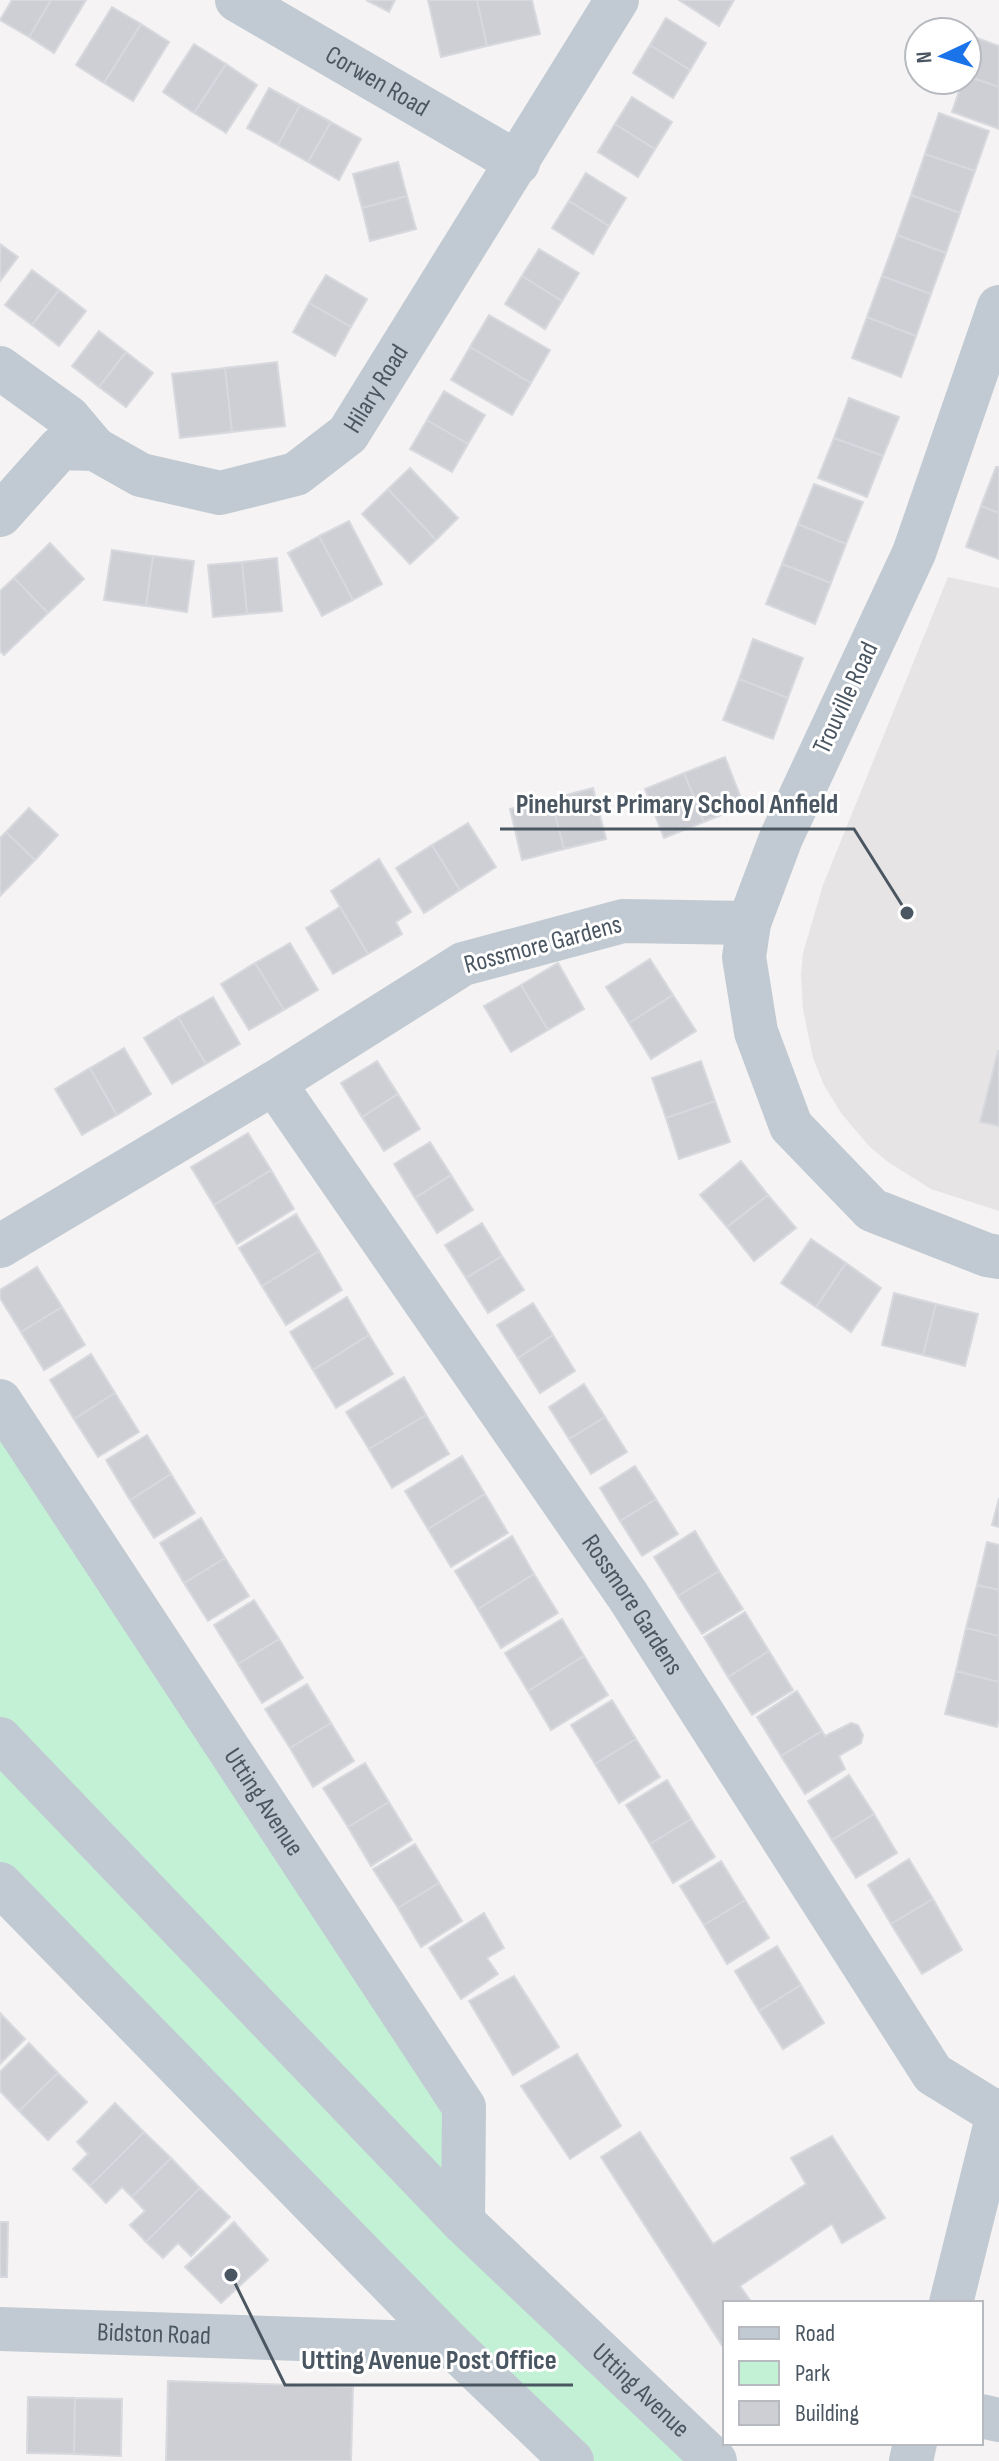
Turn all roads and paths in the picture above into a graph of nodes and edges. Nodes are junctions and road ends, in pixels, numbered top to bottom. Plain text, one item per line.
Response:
1 (237, 0) edge
2 (617, 0) edge
3 (518, 163) junction
4 (999, 307) edge
5 (0, 368) edge
6 (95, 449) junction
7 (0, 515) edge
8 (749, 923) junction
9 (274, 1083) junction
10 (0, 1246) edge
11 (999, 1257) edge
12 (0, 1401) edge
13 (0, 1739) edge
14 (0, 1884) edge
15 (998, 2112) edge
16 (463, 2222) junction
17 (951, 2301) edge
18 (0, 2329) edge
19 (450, 2344) junction
20 (572, 2461) edge
21 (715, 2461) edge

1 - 3 street, Corwen Road
2 - 3 street, Hilary Road
3 - 6 street, Hilary Road
4 - 8 street, Trouville Road
5 - 6 street
6 - 7 street
8 - 9 street, Rossmore Gardens
8 - 11 street, Trouville Road
9 - 10 street, Rossmore Gardens
9 - 15 street, Rossmore Gardens
12 - 16 street, Utting Avenue
13 - 16 street, Utting Avenue
14 - 19 street
15 - 17 street
16 - 21 street, Utting Avenue
18 - 19 street, Bidston Road
19 - 20 street

